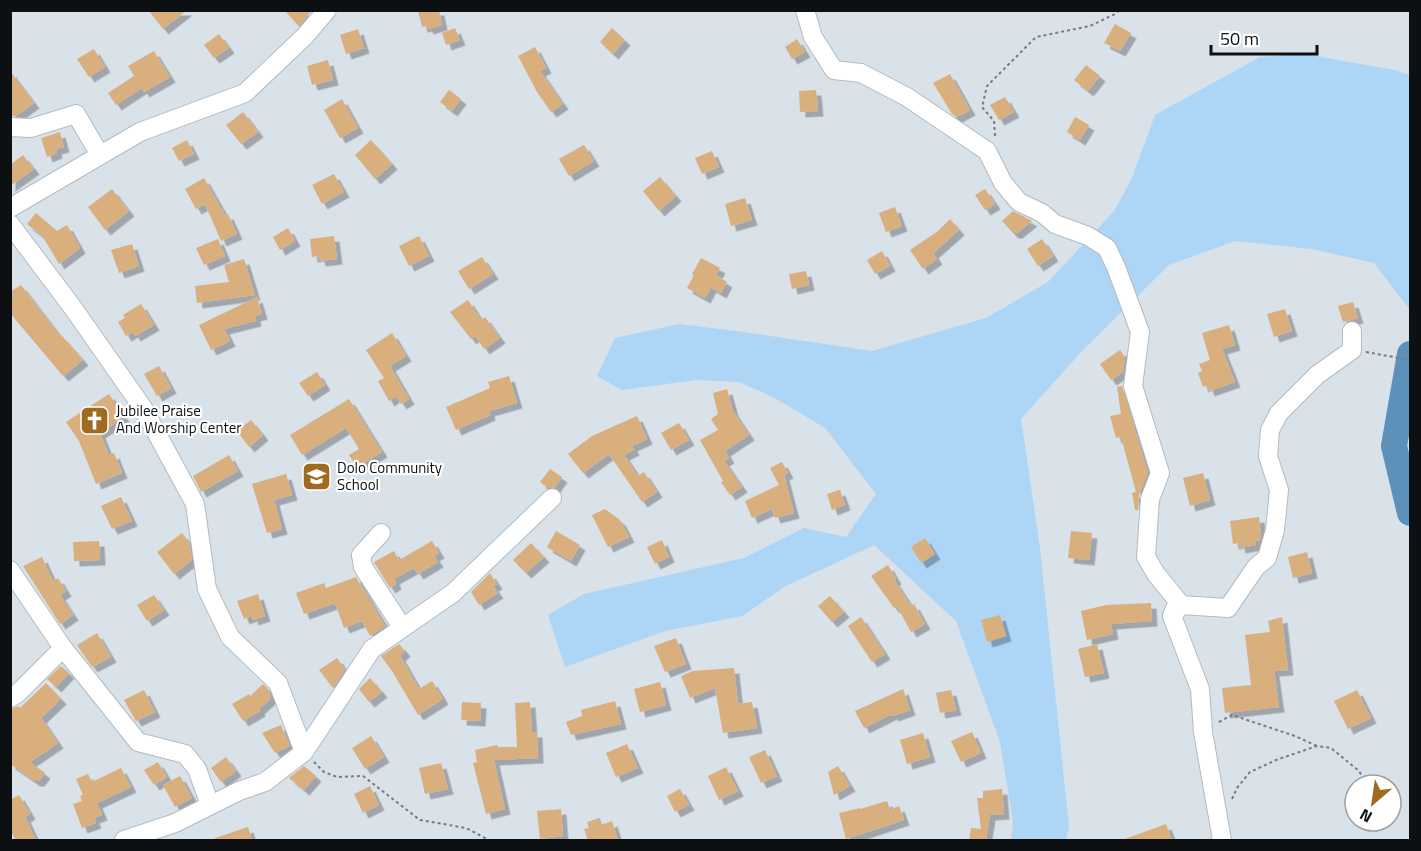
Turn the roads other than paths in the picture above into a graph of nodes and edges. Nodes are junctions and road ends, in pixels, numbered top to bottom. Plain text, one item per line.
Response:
1 (327, 10) edge
2 (806, 10) edge
3 (10, 127) edge
4 (100, 155) junction
5 (10, 208) edge
6 (10, 224) edge
7 (1352, 331) dead end
8 (552, 498) dead end
9 (381, 532) dead end
10 (12, 577) edge
11 (1172, 616) junction
12 (402, 627) junction
13 (63, 648) junction
14 (10, 698) edge
15 (304, 752) junction
16 (210, 805) junction
17 (1221, 834) edge
18 (124, 840) edge

1 - 4 street
2 - 11 street
3 - 4 street
4 - 5 street
6 - 15 street
7 - 11 street
8 - 12 street
9 - 12 street
10 - 13 street
11 - 17 street
12 - 15 street
13 - 14 street
13 - 16 street
15 - 16 street
16 - 18 street

